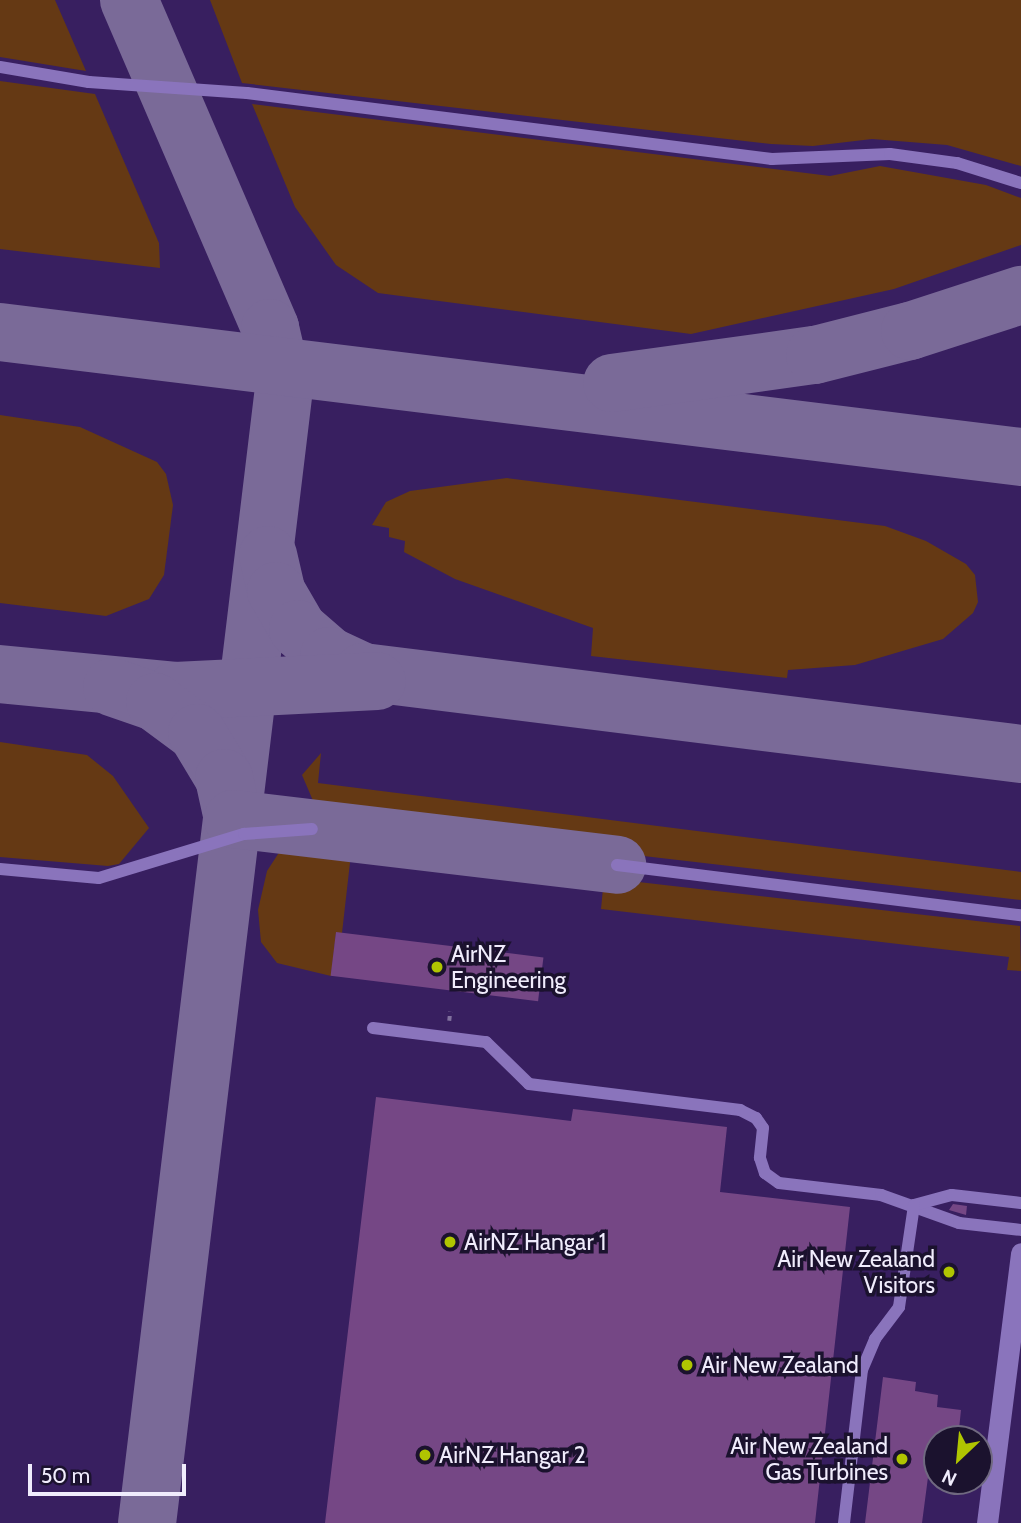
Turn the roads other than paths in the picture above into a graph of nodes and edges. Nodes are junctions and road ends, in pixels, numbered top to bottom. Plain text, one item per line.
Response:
1 (0, 67) edge
2 (1021, 183) edge
3 (312, 829) dead end
4 (617, 865) dead end
5 (0, 869) edge
6 (1021, 915) edge
7 (373, 1028) dead end
8 (1021, 1203) edge
9 (914, 1205) junction
10 (1021, 1230) edge
11 (1021, 1253) edge
12 (844, 1523) edge
13 (987, 1523) edge

1 - 2 lane
3 - 5 lane
4 - 6 lane
7 - 9 lane
8 - 9 lane
9 - 10 lane
9 - 12 lane
11 - 13 street

